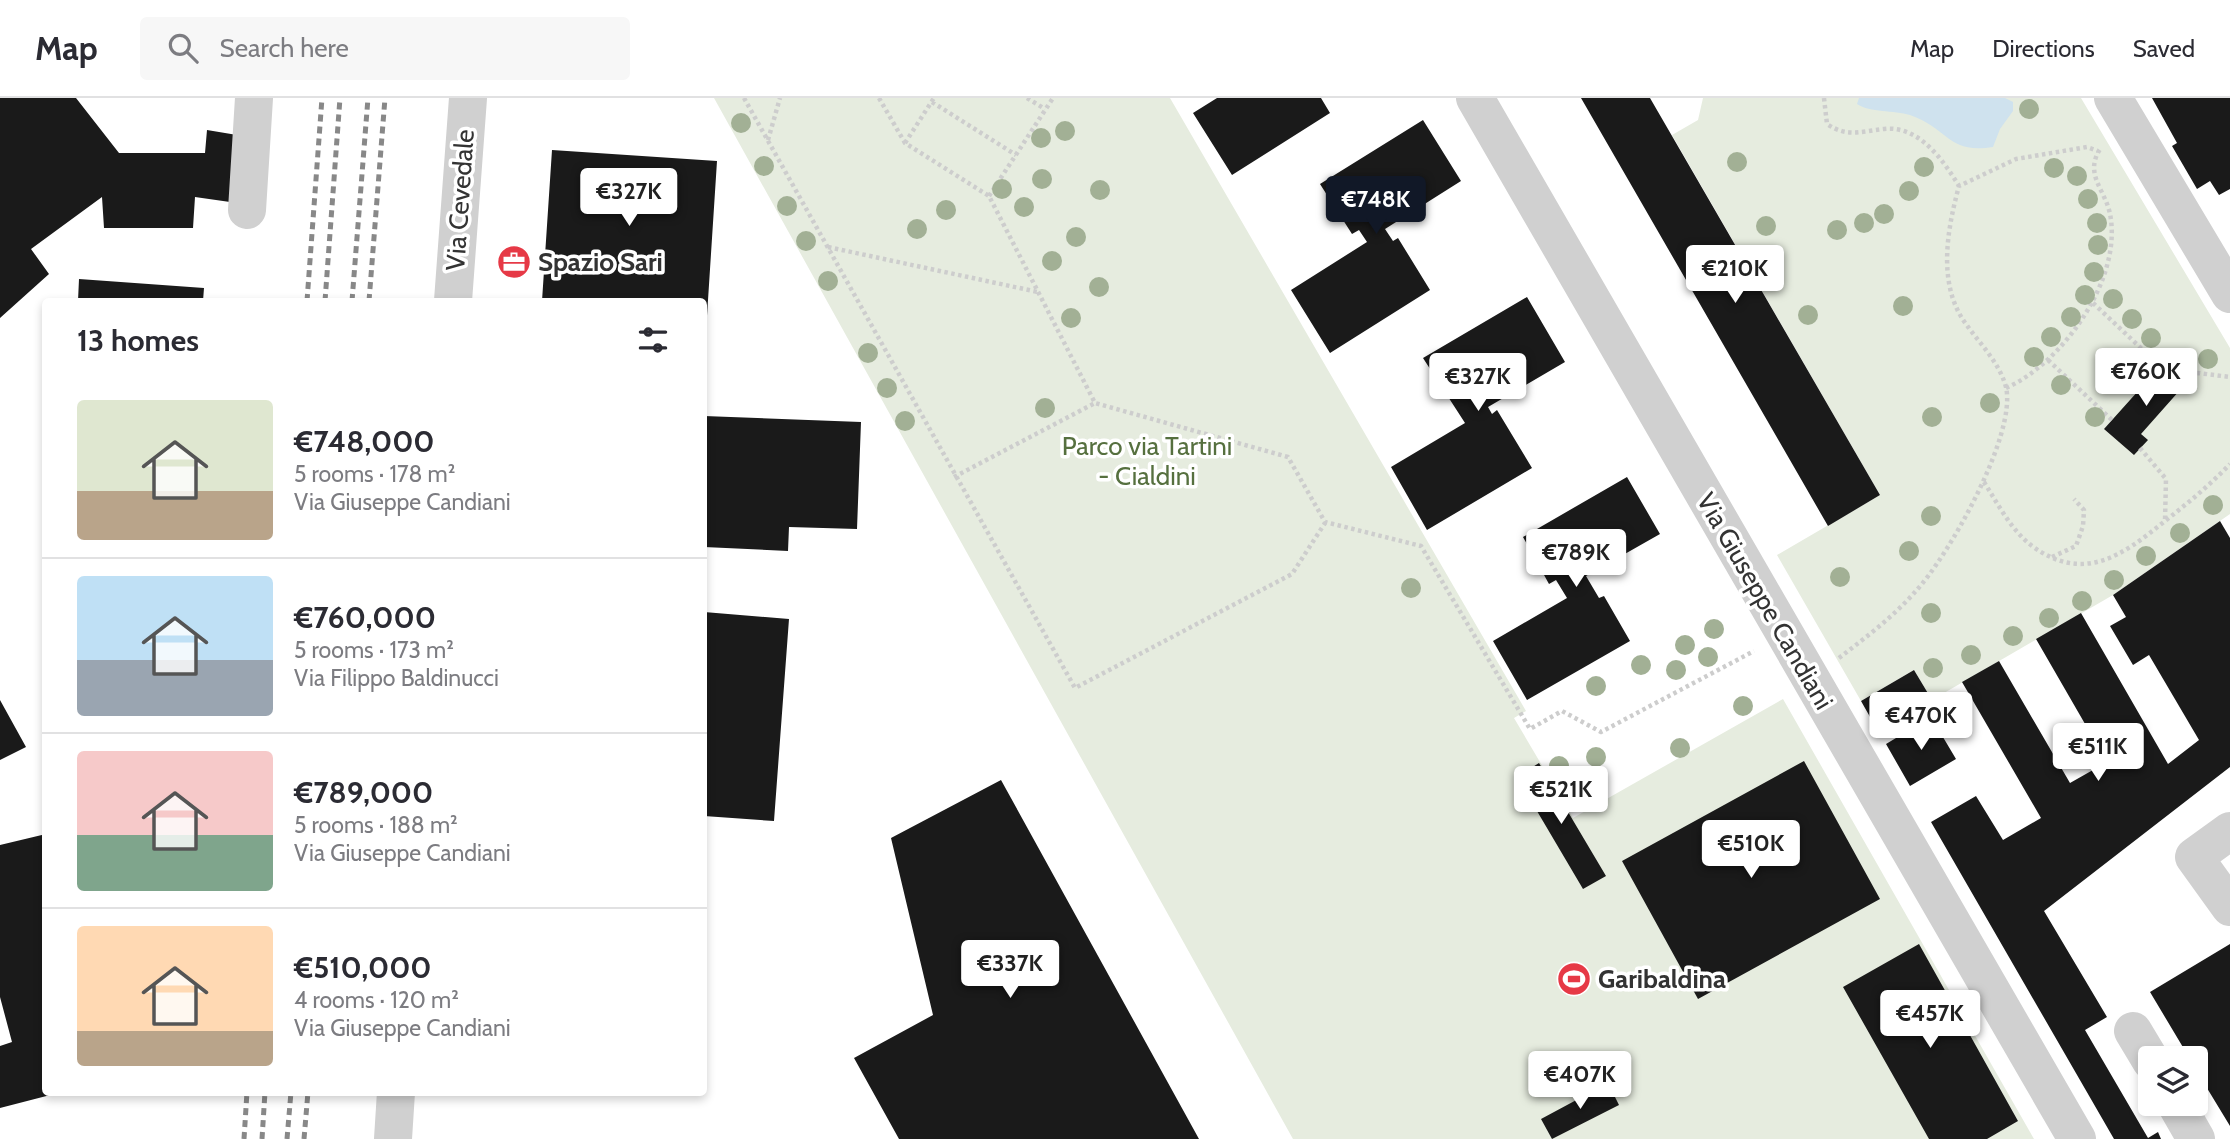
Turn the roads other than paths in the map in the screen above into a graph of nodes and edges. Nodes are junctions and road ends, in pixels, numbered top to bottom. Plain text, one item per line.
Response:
1 (254, 98) edge
2 (468, 98) edge
3 (1475, 98) edge
4 (2113, 98) edge
5 (247, 210) dead end
6 (2230, 294) edge
7 (453, 298) edge
8 (2230, 831) edge
9 (2230, 907) edge
10 (396, 1096) edge
11 (2183, 1116) edge
12 (393, 1139) edge
13 (2077, 1139) edge
14 (2196, 1139) edge

1 - 5 street
2 - 7 street, Via Cevedale
3 - 13 street, Via Giuseppe Candiani
4 - 6 street
8 - 9 street
10 - 12 street
11 - 14 street

